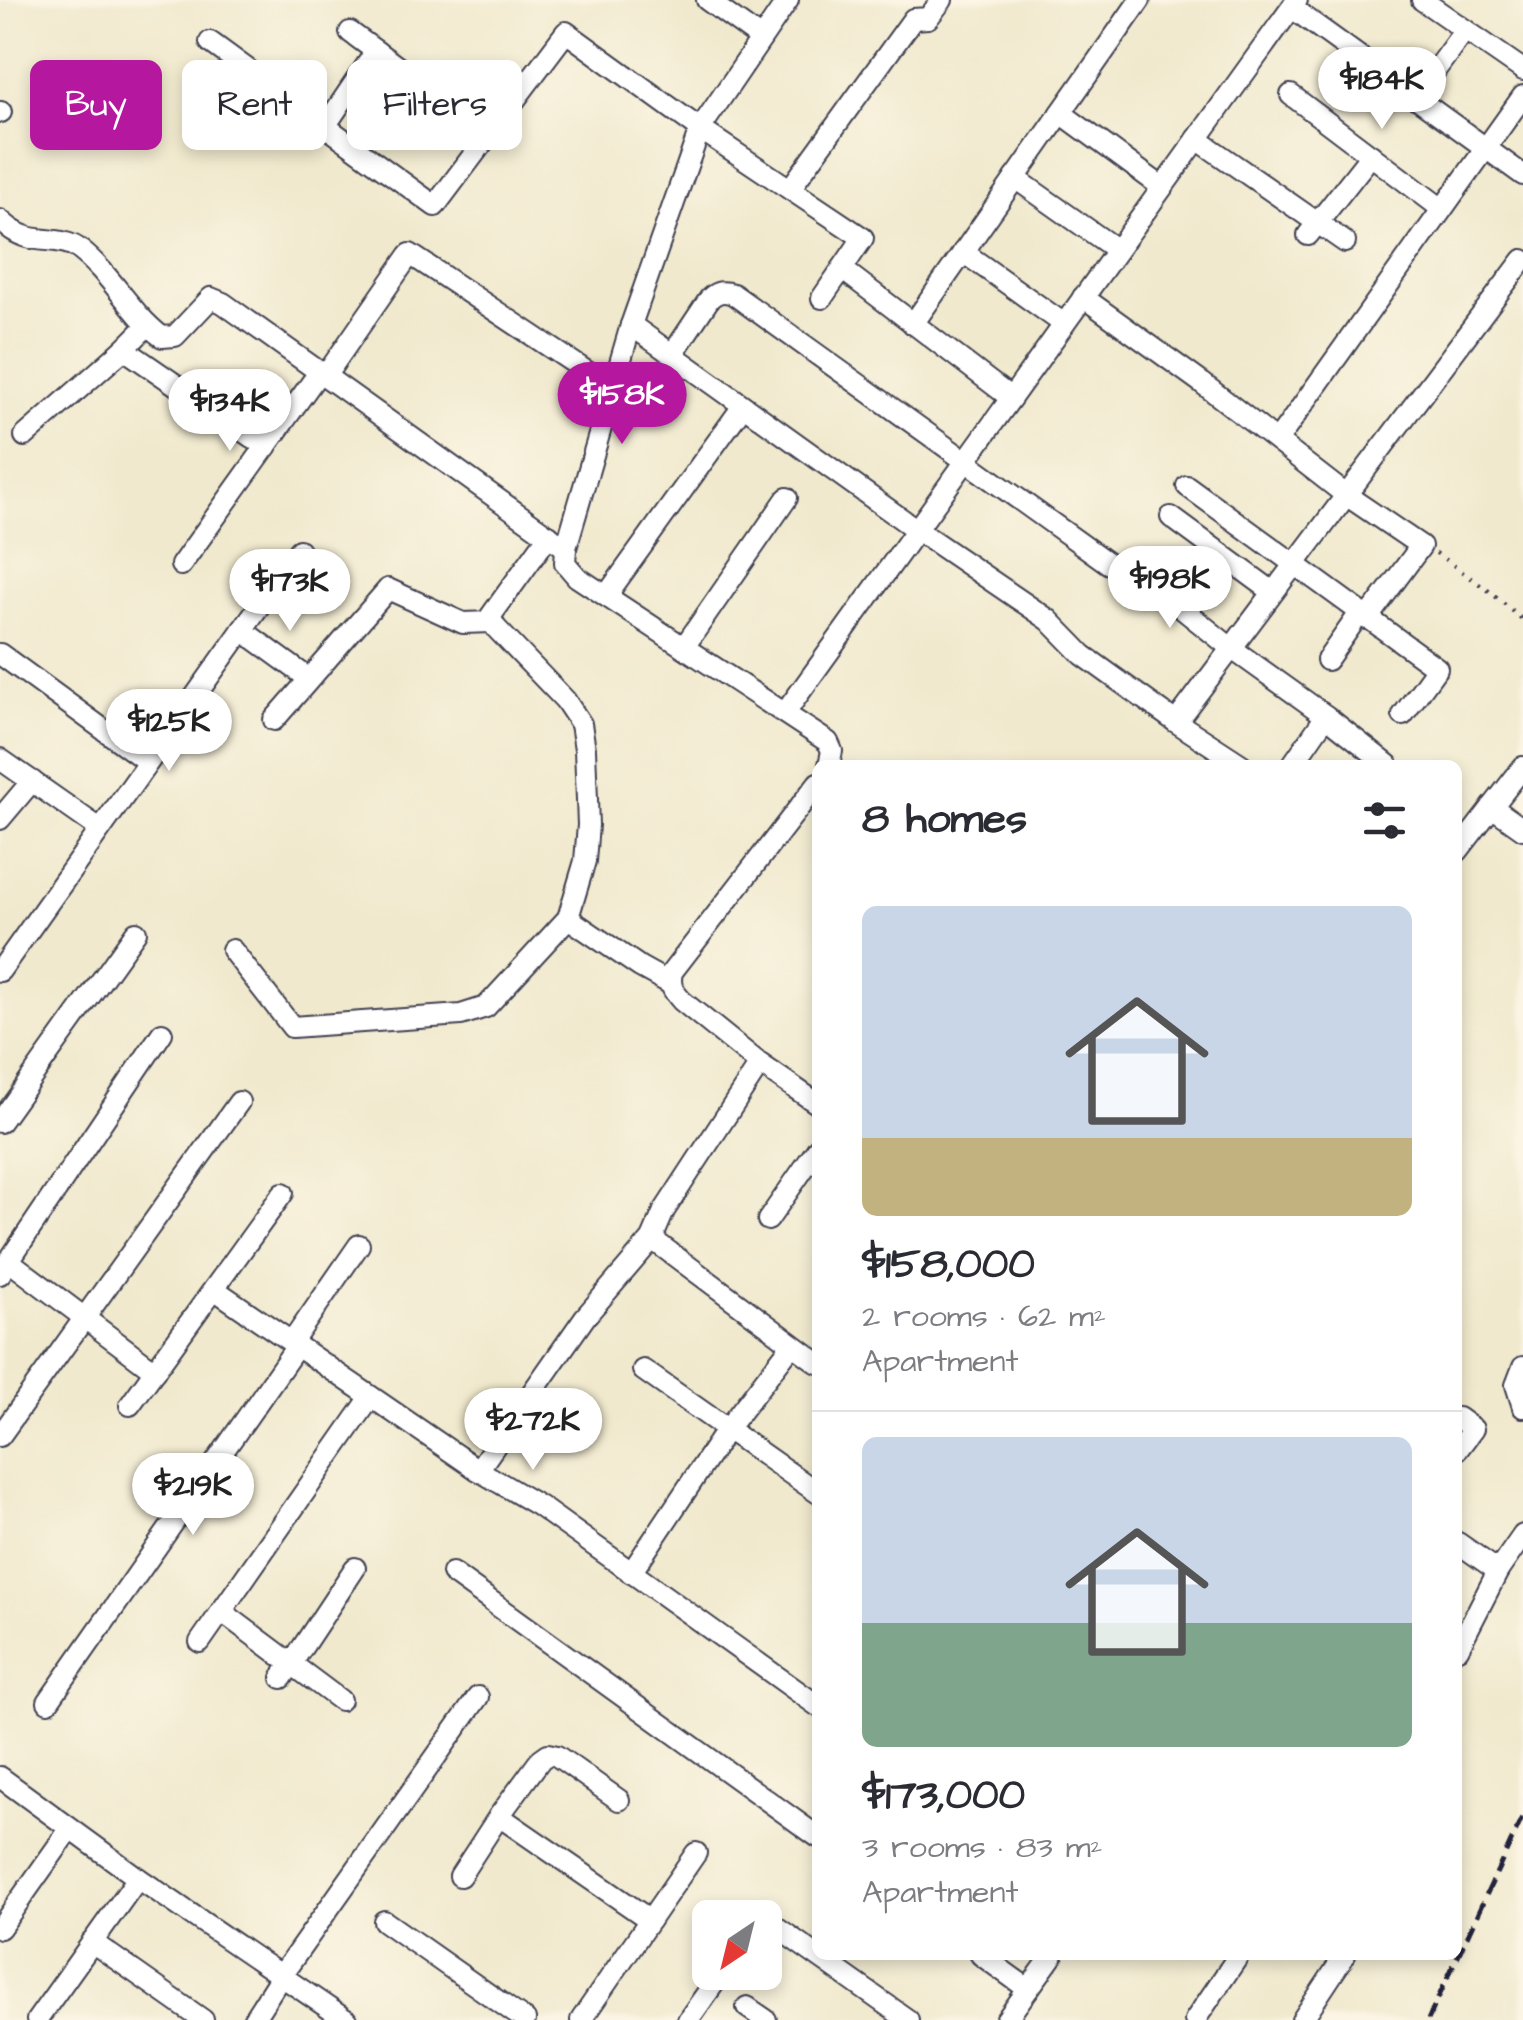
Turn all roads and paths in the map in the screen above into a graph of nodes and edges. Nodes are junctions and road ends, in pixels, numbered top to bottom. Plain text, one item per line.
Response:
1 (707, 0) edge
2 (788, 0) edge
3 (942, 0) edge
4 (1140, 0) edge
5 (1422, 0) edge
6 (1295, 4) edge
7 (1465, 30) junction
8 (350, 32) dead end
9 (761, 39) junction
10 (210, 42) dead end
11 (376, 51) junction
12 (235, 60) edge
13 (388, 60) edge
14 (1523, 70) edge
15 (522, 90) edge
16 (1291, 95) dead end
17 (1523, 96) edge
18 (1415, 98) junction
19 (1061, 113) junction
20 (327, 124) edge
21 (700, 129) junction
22 (1197, 140) junction
23 (1485, 148) junction
24 (360, 150) edge
25 (477, 150) edge
26 (1371, 155) junction
27 (1523, 175) edge
28 (1015, 178) junction
29 (1162, 187) junction
30 (790, 190) junction
31 (1442, 209) junction
32 (0, 220) edge
33 (1313, 229) junction
34 (1345, 242) dead end
35 (1117, 250) junction
36 (963, 252) junction
37 (1523, 260) edge
38 (842, 269) junction
39 (1083, 297) junction
40 (822, 298) dead end
41 (913, 324) junction
42 (1064, 324) junction
43 (630, 325) junction
44 (147, 326) junction
45 (124, 350) junction
46 (672, 355) junction
47 (323, 373) junction
48 (613, 389) junction
49 (1011, 398) junction
50 (743, 406) junction
51 (26, 436) dead end
52 (1277, 442) junction
53 (266, 446) junction
54 (966, 462) junction
55 (1186, 486) dead end
56 (1346, 495) junction
57 (786, 498) dead end
58 (1170, 517) dead end
59 (916, 530) junction
60 (549, 534) junction
61 (1421, 546) junction
62 (566, 548) junction
63 (299, 550) dead end
64 (1109, 564) dead end
65 (180, 566) dead end
66 (1293, 566) junction
67 (1140, 575) dead end
68 (1273, 592) junction
69 (606, 596) junction
70 (1364, 616) junction
71 (1523, 620) edge
72 (491, 622) junction
73 (242, 630) junction
74 (684, 647) junction
75 (1231, 648) junction
76 (0, 654) edge
77 (1327, 660) dead end
78 (308, 678) junction
79 (785, 713) junction
80 (1326, 716) junction
81 (1403, 716) dead end
82 (274, 720) dead end
83 (1176, 722) junction
84 (0, 759) edge
85 (830, 760) edge
86 (1234, 760) edge
87 (1295, 760) edge
88 (1382, 760) edge
89 (148, 762) junction
90 (1523, 768) edge
91 (32, 781) junction
92 (812, 796) edge
93 (1492, 808) junction
94 (0, 819) edge
95 (100, 829) junction
96 (1523, 829) edge
97 (1462, 846) edge
98 (568, 918) junction
99 (136, 932) dead end
100 (232, 950) dead end
101 (0, 971) edge
102 (669, 982) junction
103 (162, 1033) dead end
104 (760, 1064) junction
105 (812, 1100) edge
106 (239, 1102) dead end
107 (0, 1122) edge
108 (812, 1157) edge
109 (284, 1193) dead end
110 (768, 1220) dead end
111 (652, 1239) junction
112 (360, 1244) dead end
113 (4, 1268) edge
114 (214, 1289) junction
115 (84, 1318) junction
116 (294, 1344) junction
117 (792, 1346) junction
118 (812, 1359) edge
119 (1523, 1368) edge
120 (642, 1370) dead end
121 (154, 1371) junction
122 (371, 1397) junction
123 (130, 1405) dead end
124 (1523, 1407) edge
125 (1462, 1421) edge
126 (727, 1429) junction
127 (0, 1436) edge
128 (1462, 1444) edge
129 (478, 1470) junction
130 (812, 1489) edge
131 (1523, 1535) edge
132 (1462, 1546) edge
133 (355, 1568) dead end
134 (1498, 1571) junction
135 (631, 1572) junction
136 (452, 1573) dead end
137 (221, 1611) junction
138 (1462, 1641) edge
139 (200, 1642) dead end
140 (287, 1671) junction
141 (478, 1698) dead end
142 (340, 1700) dead end
143 (48, 1702) dead end
144 (812, 1702) edge
145 (0, 1776) edge
146 (619, 1800) dead end
147 (500, 1816) junction
148 (70, 1829) junction
149 (812, 1833) edge
150 (696, 1853) dead end
151 (460, 1876) dead end
152 (138, 1878) junction
153 (650, 1920) junction
154 (384, 1921) dead end
155 (0, 1928) edge
156 (782, 1931) edge
157 (92, 1942) junction
158 (812, 1952) edge
159 (823, 1960) edge
160 (988, 1960) edge
161 (1050, 1960) edge
162 (1236, 1960) edge
163 (1342, 1960) edge
164 (281, 1976) junction
165 (709, 1990) edge
166 (1028, 1990) junction
167 (746, 2006) dead end
168 (176, 2012) edge
169 (37, 2020) edge
170 (203, 2020) edge
171 (253, 2020) edge
172 (346, 2020) edge
173 (526, 2020) edge
174 (581, 2020) edge
175 (688, 2020) edge
176 (766, 2020) edge
177 (908, 2020) edge
178 (1006, 2020) edge
179 (1194, 2020) edge
180 (1302, 2020) edge

1 - 9 street
2 - 9 street
3 - 30 street
4 - 19 street
5 - 7 street
6 - 18 street
6 - 22 street
7 - 14 street
7 - 18 street
8 - 11 street
9 - 21 street
10 - 12 street
11 - 13 street
11 - 20 street
15 - 21 street
16 - 26 street
17 - 23 street
18 - 23 street
19 - 28 street
19 - 29 street
21 - 30 street
21 - 43 street
22 - 29 street
22 - 33 street
23 - 27 street
23 - 31 street
24 - 25 street
26 - 31 street
26 - 33 street
28 - 35 street
28 - 36 street
29 - 35 street
30 - 38 street
31 - 52 street
32 - 44 street
33 - 34 street
35 - 39 street
36 - 41 street
36 - 42 street
37 - 56 street
38 - 40 street
38 - 41 street
39 - 42 street
39 - 52 street
41 - 49 street
42 - 49 street
43 - 46 street
43 - 48 street
44 - 45 street
44 - 47 street
45 - 51 street
45 - 53 street
46 - 50 street
46 - 54 street
47 - 48 street
47 - 53 street
47 - 60 street
48 - 62 street
49 - 54 street
50 - 59 street
50 - 69 street
52 - 56 street
53 - 65 street
54 - 59 street
54 - 64 street
55 - 66 street
56 - 61 street
56 - 66 street
57 - 74 street
58 - 68 street
59 - 79 street
59 - 83 street
60 - 62 street
60 - 72 street
61 - 70 street
61 - 71 path
62 - 69 street
63 - 73 street
66 - 68 street
66 - 70 street
67 - 75 street
68 - 75 street
69 - 74 street
70 - 77 street
70 - 81 street
72 - 78 street
72 - 98 street
73 - 78 street
73 - 89 street
74 - 79 street
75 - 80 street
75 - 83 street
76 - 89 street
78 - 82 street
79 - 85 street
80 - 87 street
80 - 88 street
83 - 86 street
84 - 91 street
89 - 95 street
90 - 93 street
91 - 94 street
91 - 95 street
92 - 102 street
93 - 96 street
93 - 97 street
95 - 101 street
98 - 100 street
98 - 102 street
99 - 107 street
102 - 104 street
103 - 113 street
104 - 105 street
104 - 111 street
106 - 115 street
108 - 110 street
109 - 114 street
111 - 117 street
111 - 129 street
112 - 116 street
113 - 115 street
114 - 116 street
114 - 121 street
115 - 121 street
115 - 127 street
116 - 122 street
116 - 143 street
117 - 118 street
117 - 126 street
119 - 124 street
120 - 126 street
121 - 123 street
122 - 129 street
122 - 137 street
125 - 128 street
126 - 130 street
126 - 135 street
129 - 135 street
131 - 134 street
132 - 134 street
133 - 140 street
134 - 138 street
135 - 144 street
136 - 149 street
137 - 139 street
137 - 140 street
140 - 142 street
141 - 164 street
145 - 148 street
146 - 147 street
147 - 151 street
147 - 153 street
148 - 152 street
148 - 155 street
150 - 153 street
152 - 157 street
152 - 164 street
153 - 174 street
154 - 173 street
156 - 158 street
157 - 168 street
157 - 169 street
159 - 177 street
160 - 166 street
161 - 166 street
162 - 179 street
163 - 180 street
164 - 171 street
164 - 172 street
165 - 175 street
166 - 178 street
167 - 176 street
168 - 170 street

